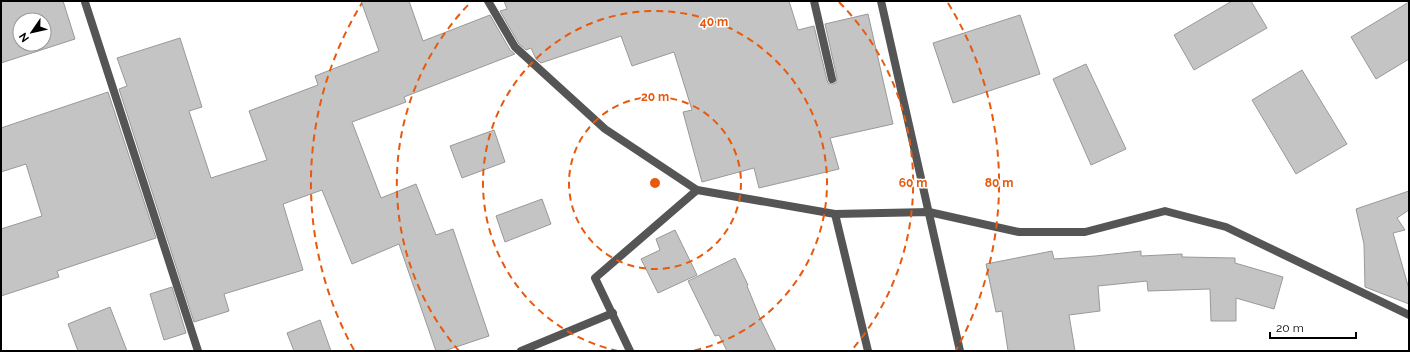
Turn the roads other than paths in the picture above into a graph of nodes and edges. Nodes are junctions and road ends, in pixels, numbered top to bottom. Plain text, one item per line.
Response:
1 (488, 1) edge
2 (814, 1) edge
3 (881, 1) edge
4 (85, 2) dead end
5 (832, 79) dead end
6 (697, 190) junction
7 (929, 212) junction
8 (835, 214) junction
9 (612, 313) junction
10 (1409, 315) edge
11 (198, 351) edge
12 (521, 351) edge
13 (630, 351) edge
14 (868, 351) edge
15 (960, 351) edge

1 - 6 street
2 - 5 street
3 - 7 street
4 - 11 street
6 - 8 street
6 - 9 street
7 - 8 street
7 - 10 street
7 - 15 street
8 - 14 street
9 - 12 street
9 - 13 street

